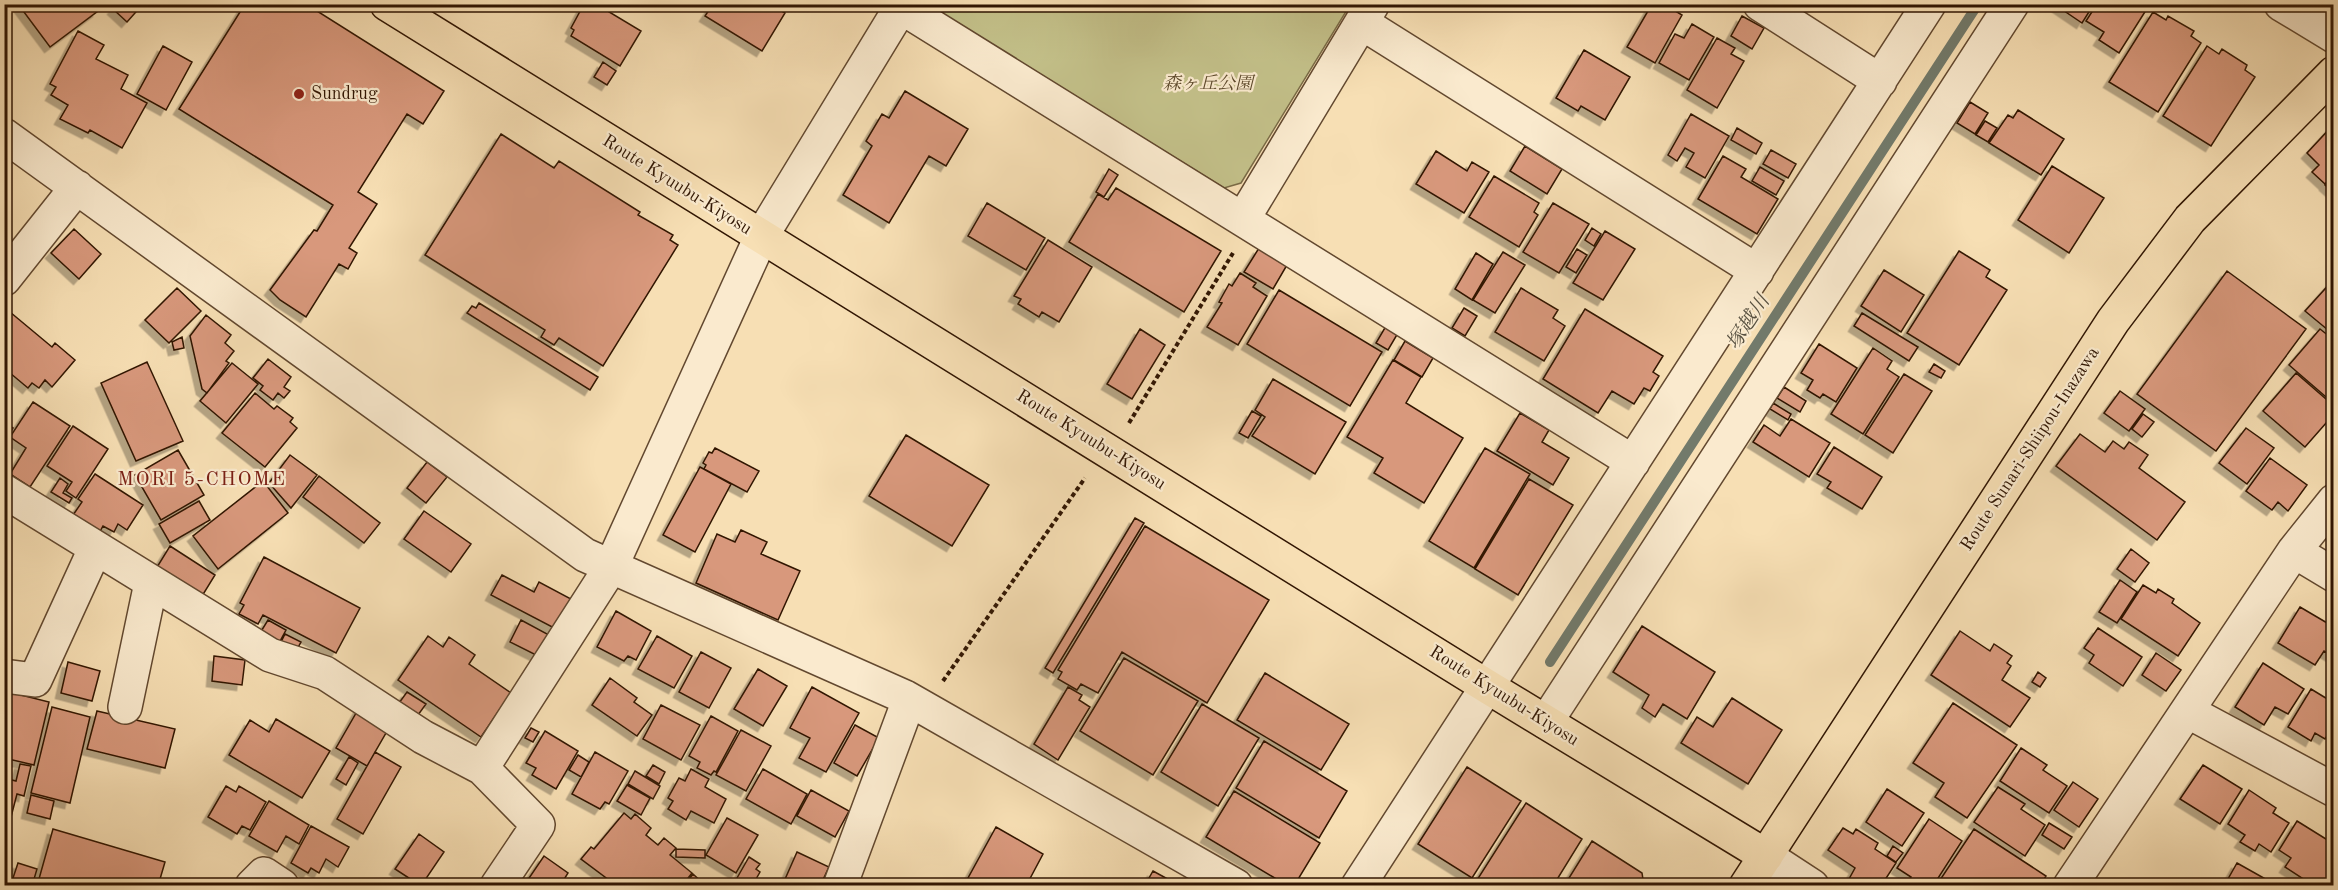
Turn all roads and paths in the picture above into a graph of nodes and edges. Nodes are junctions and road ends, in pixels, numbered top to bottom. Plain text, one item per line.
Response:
1 (387, 4) edge
2 (1760, 4) edge
3 (1929, 4) edge
4 (2012, 4) edge
5 (2281, 4) edge
6 (898, 6) edge
7 (1367, 14) edge
8 (2334, 36) edge
9 (2334, 73) edge
10 (1880, 81) junction
11 (4, 135) edge
12 (77, 187) junction
13 (1247, 222) junction
14 (761, 237) junction
15 (1757, 271) junction
16 (4, 279) edge
17 (1108, 451) junction
18 (1633, 462) junction
19 (4, 491) edge
20 (2334, 501) edge
21 (95, 549) junction
22 (2294, 551) junction
23 (611, 567) junction
24 (2334, 575) edge
25 (151, 583) junction
26 (4, 676) edge
27 (1488, 687) junction
28 (917, 704) junction
29 (125, 707) dead end
30 (2187, 711) junction
31 (1546, 722) junction
32 (482, 768) junction
33 (2334, 790) edge
34 (1766, 856) junction
35 (252, 885) edge
36 (282, 885) edge
37 (497, 885) edge
38 (840, 885) edge
39 (1236, 885) edge
40 (1358, 885) edge
41 (1746, 885) edge
42 (1812, 885) edge
43 (2070, 885) edge

1 - 14 main road, Route Kyuubu-Kiyosu
2 - 10 street
3 - 10 street
4 - 31 street
5 - 8 street
6 - 13 street
6 - 14 street
7 - 13 street
7 - 15 street
9 - 34 main road, Route Sunari-Shiipou-Inazawa
10 - 15 street
11 - 12 street
12 - 16 street
12 - 23 street
13 - 17 path
13 - 18 street
14 - 17 main road, Route Kyuubu-Kiyosu
14 - 23 street
15 - 18 street
17 - 27 main road, Route Kyuubu-Kiyosu
17 - 28 path
18 - 27 street
19 - 21 street
20 - 22 street
21 - 25 street
21 - 26 street
22 - 24 street
22 - 30 street
23 - 28 street
23 - 32 street
25 - 29 street
25 - 32 street
27 - 31 main road, Route Kyuubu-Kiyosu
27 - 40 street
28 - 38 street
28 - 39 street
30 - 33 street
30 - 43 street
31 - 34 main road, Route Kyuubu-Kiyosu
32 - 37 street
34 - 41 main road
34 - 42 street
35 - 36 street

